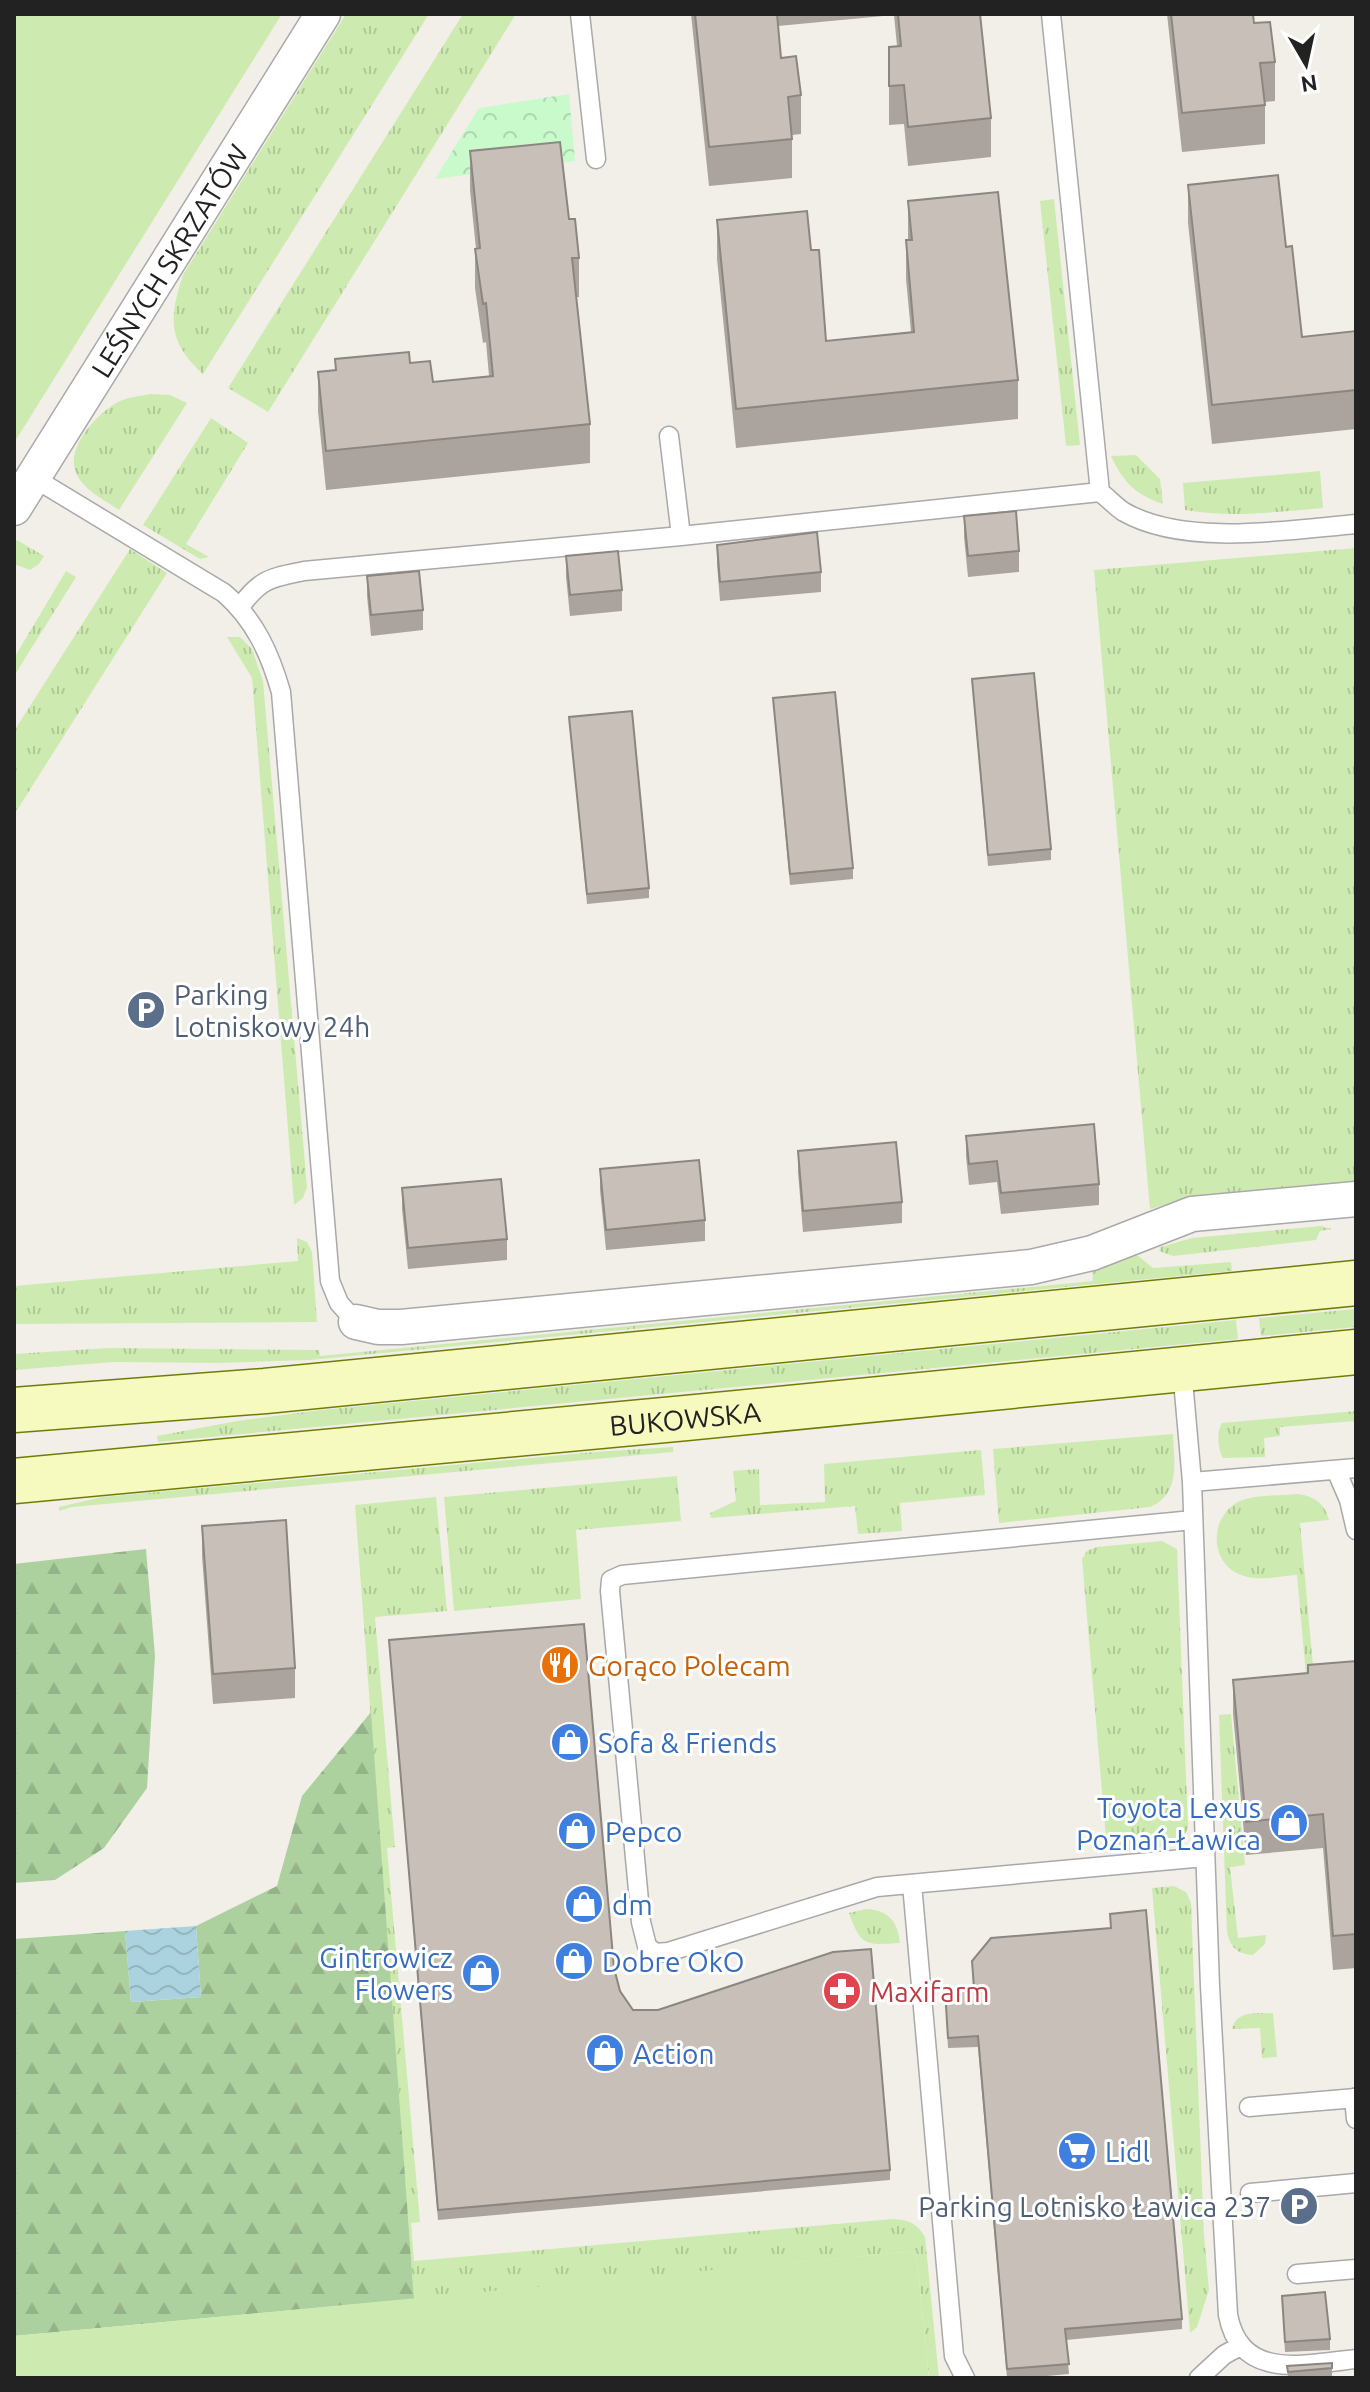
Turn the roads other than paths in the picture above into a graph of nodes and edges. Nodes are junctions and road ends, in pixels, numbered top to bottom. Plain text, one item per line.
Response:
1 (323, 14) edge
2 (580, 14) edge
3 (1051, 14) edge
4 (596, 159) dead end
5 (669, 436) dead end
6 (34, 478) junction
7 (1100, 492) junction
8 (14, 508) edge
9 (1356, 524) edge
10 (681, 536) junction
11 (240, 607) junction
12 (1356, 1199) edge
13 (1356, 1283) edge
14 (356, 1322) joint
15 (1356, 1352) edge
16 (1182, 1369) junction
17 (14, 1410) edge
18 (1356, 1468) edge
19 (1336, 1470) junction
20 (14, 1481) edge
21 (1192, 1482) junction
22 (1193, 1520) junction
23 (1356, 1530) edge
24 (1205, 1857) junction
25 (912, 1884) junction
26 (1355, 2098) edge
27 (1249, 2107) dead end
28 (1356, 2119) edge
29 (1356, 2183) edge
30 (1250, 2193) dead end
31 (1356, 2269) edge
32 (1297, 2274) dead end
33 (1240, 2346) junction
34 (1356, 2359) edge
35 (965, 2378) edge
36 (1199, 2378) edge

1 - 6 street, LEŚNYCH SKRZATÓW
2 - 4 lane
3 - 7 lane
5 - 10 lane
6 - 8 street, LEŚNYCH SKRZATÓW
6 - 11 lane
7 - 9 lane
7 - 10 lane
10 - 11 lane
11 - 14 lane
12 - 14 street
13 - 17 main road
15 - 16 main road, BUKOWSKA
16 - 20 main road, BUKOWSKA
16 - 21 lane
18 - 19 lane
19 - 21 lane
19 - 23 lane
21 - 22 lane
22 - 24 lane
22 - 25 lane
24 - 25 lane
24 - 33 lane
25 - 35 lane
26 - 27 lane
26 - 28 lane
29 - 30 lane
31 - 32 lane
33 - 34 lane
33 - 36 lane

